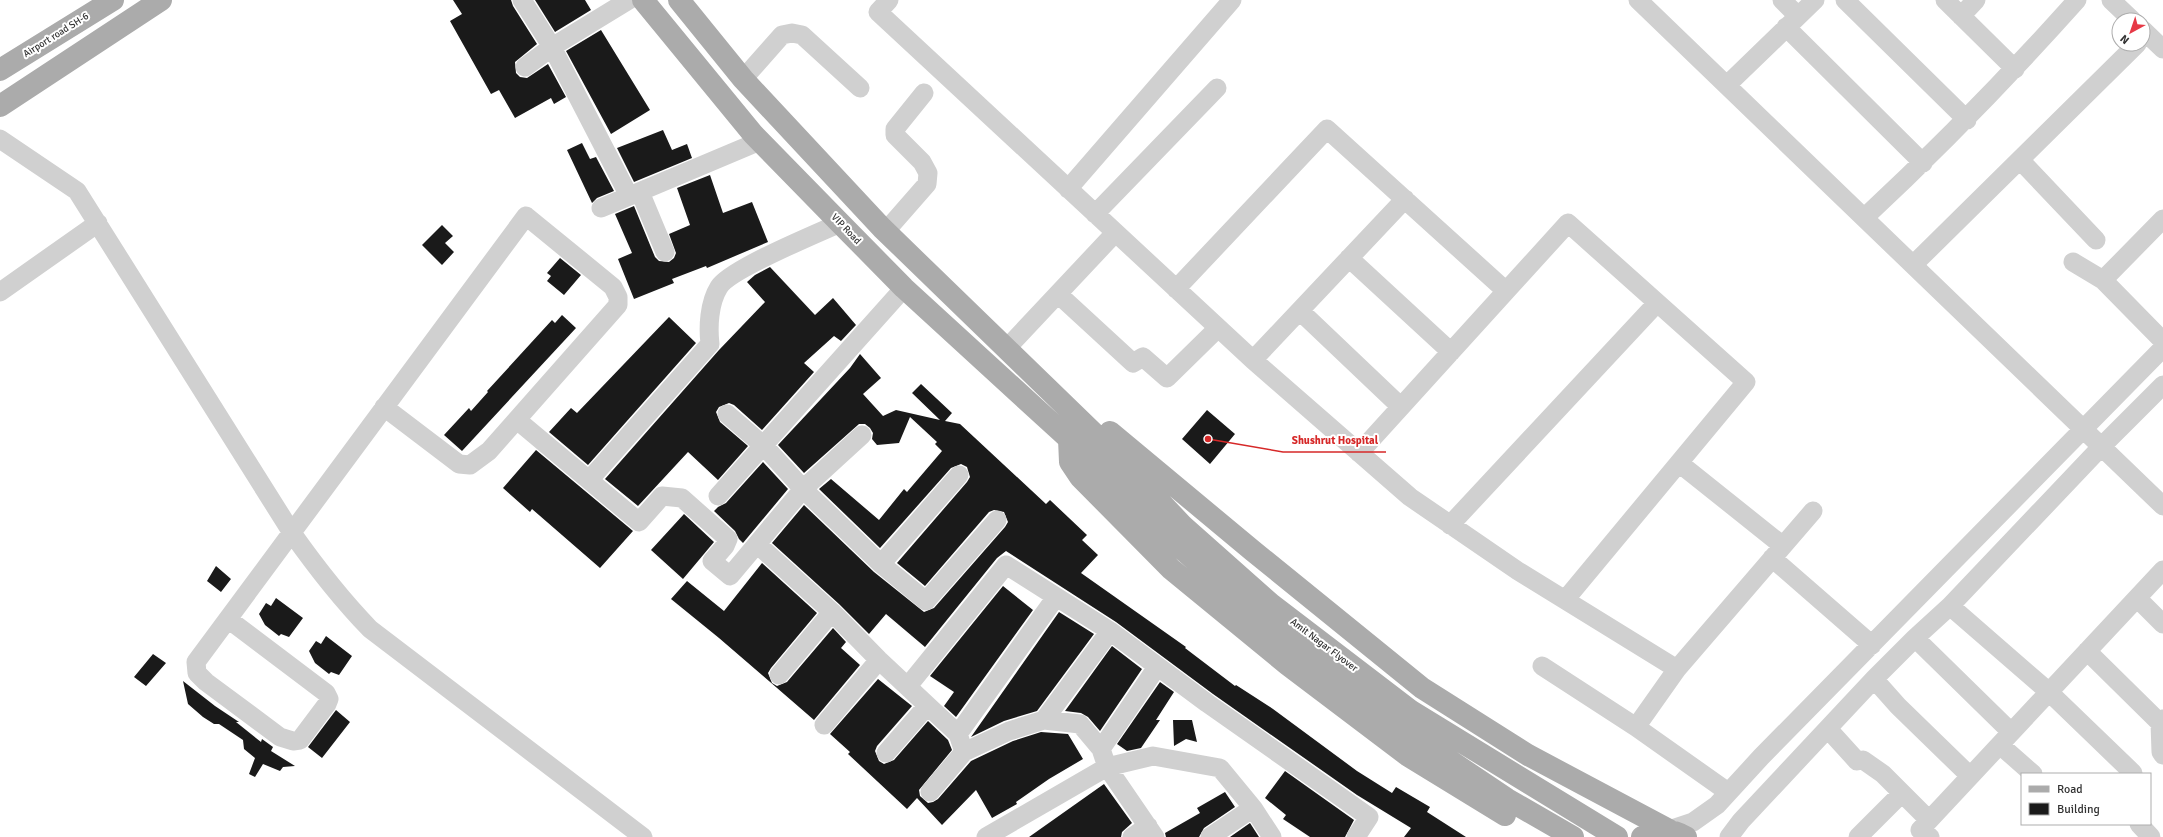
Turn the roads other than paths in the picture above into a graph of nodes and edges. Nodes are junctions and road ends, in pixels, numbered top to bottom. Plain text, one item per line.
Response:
1 (161, 0) edge
2 (522, 0) edge
3 (629, 0) edge
4 (643, 0) edge
5 (679, 0) edge
6 (889, 0) edge
7 (1232, 0) edge
8 (1638, 0) edge
9 (1782, 0) edge
10 (1816, 0) edge
11 (1845, 0) edge
12 (1945, 0) edge
13 (1976, 0) edge
14 (2077, 0) edge
15 (2116, 1) edge
16 (103, 2) edge
17 (2125, 12) edge
18 (1961, 16) junction
19 (1792, 21) junction
20 (2151, 42) edge
21 (552, 47) junction
22 (2163, 49) edge
23 (2127, 52) edge
24 (525, 67) dead end
25 (2015, 69) junction
26 (0, 70) edge
27 (743, 79) junction
28 (1726, 85) junction
29 (860, 88) dead end
30 (1217, 88) dead end
31 (924, 93) dead end
32 (0, 106) edge
33 (1966, 120) junction
34 (0, 139) edge
35 (760, 141) junction
36 (2020, 160) junction
37 (1923, 163) junction
38 (1068, 189) junction
39 (634, 194) junction
40 (1405, 199) junction
41 (601, 208) dead end
42 (1095, 214) junction
43 (1864, 218) junction
44 (2163, 219) edge
45 (98, 223) junction
46 (840, 223) junction
47 (886, 232) junction
48 (1116, 233) junction
49 (2096, 240) dead end
50 (665, 252) dead end
51 (1349, 258) junction
52 (2073, 262) dead end
53 (1913, 265) junction
54 (2103, 280) junction
55 (904, 288) junction
56 (1176, 289) junction
57 (1506, 291) junction
58 (0, 292) edge
59 (1058, 294) junction
60 (1657, 302) junction
61 (1300, 311) junction
62 (1218, 328) junction
63 (2163, 342) edge
64 (1007, 348) junction
65 (2163, 348) edge
66 (1451, 352) junction
67 (1253, 360) junction
68 (2163, 385) edge
69 (384, 407) junction
70 (1066, 407) junction
71 (1401, 407) junction
72 (728, 414) dead end
73 (517, 420) junction
74 (2083, 428) junction
75 (862, 434) dead end
76 (1069, 439) junction
77 (764, 446) junction
78 (2102, 446) junction
79 (1359, 453) junction
80 (1679, 463) junction
81 (958, 475) dead end
82 (590, 479) junction
83 (803, 489) junction
84 (718, 496) dead end
85 (2163, 506) edge
86 (1813, 511) dead end
87 (997, 520) dead end
88 (1450, 525) junction
89 (292, 533) junction
90 (757, 544) junction
91 (1778, 552) junction
92 (881, 564) junction
93 (2163, 570) edge
94 (1056, 597) junction
95 (2137, 598) junction
96 (1565, 600) junction
97 (1950, 606) junction
98 (832, 612) junction
99 (228, 619) junction
100 (2163, 624) edge
101 (1110, 631) junction
102 (1914, 638) junction
103 (1872, 645) junction
104 (2087, 651) junction
105 (879, 660) junction
106 (1542, 666) dead end
107 (1157, 667) junction
108 (1677, 669) junction
109 (779, 675) dead end
110 (1874, 679) junction
111 (908, 686) junction
112 (2049, 692) junction
113 (927, 706) junction
114 (1044, 720) junction
115 (2161, 721) edge
116 (824, 725) dead end
117 (1636, 727) junction
118 (1828, 728) junction
119 (2006, 738) junction
120 (961, 743) junction
121 (1101, 749) junction
122 (886, 753) dead end
123 (2163, 754) edge
124 (1107, 767) junction
125 (2032, 773) edge
126 (2133, 773) edge
127 (1970, 776) junction
128 (930, 792) dead end
129 (1728, 792) junction
130 (1902, 793) junction
131 (1253, 808) junction
132 (2139, 825) edge
133 (1929, 828) edge
134 (1151, 832) edge
135 (1677, 834) edge
136 (643, 837) edge
137 (986, 837) edge
138 (1132, 837) edge
139 (1210, 837) edge
140 (1272, 837) edge
141 (1356, 837) edge
142 (1543, 837) edge
143 (1573, 837) edge
144 (1617, 837) edge
145 (1642, 837) edge
146 (1729, 837) edge
147 (1858, 837) edge
148 (2151, 837) edge

1 - 32 main road
2 - 21 street
3 - 21 street
4 - 35 main road, VIP Road
5 - 27 main road
6 - 38 street
7 - 38 street
8 - 28 street
9 - 19 street
10 - 19 street
11 - 33 street
12 - 18 street
13 - 18 street
14 - 25 street
15 - 17 street
16 - 26 main road, Airport road SH-6
18 - 25 street
19 - 28 street
19 - 37 street
20 - 22 street
21 - 24 street
21 - 39 street
23 - 36 street
25 - 33 street
27 - 29 street
27 - 47 main road
28 - 43 street
30 - 42 street
31 - 47 street
33 - 37 street
34 - 45 street
35 - 39 street
35 - 46 main road, VIP Road
36 - 49 street
36 - 53 street
37 - 43 street
38 - 42 street
39 - 41 street
39 - 50 street
40 - 51 street
40 - 56 street
40 - 57 street
42 - 48 street
43 - 53 street
44 - 54 street
45 - 58 street
45 - 89 street
46 - 55 main road, VIP Road
46 - 82 street
47 - 64 main road
48 - 56 street
48 - 59 street
51 - 61 street
51 - 66 street
52 - 54 street
53 - 74 street
54 - 63 street
55 - 76 main road, VIP Road
55 - 77 street
56 - 62 street
57 - 60 street
57 - 66 street
59 - 62 street
59 - 64 street
60 - 80 street
60 - 88 street
61 - 67 street
61 - 71 street
62 - 67 street
64 - 70 main road, Amit Nagar Flyover
65 - 74 street
66 - 71 street
67 - 79 street
68 - 78 street
69 - 73 street
69 - 73 street
69 - 89 street
70 - 135 main road
70 - 144 main road, Amit Nagar Flyover
71 - 79 street
72 - 77 street
73 - 82 street
74 - 78 street
74 - 103 street
75 - 83 street
76 - 142 main road
76 - 143 main road, Amit Nagar Flyover
77 - 83 street
77 - 84 street
78 - 85 street
78 - 97 street
79 - 88 street
80 - 91 street
80 - 96 street
81 - 92 street
82 - 90 street
83 - 90 street
83 - 92 street
86 - 91 street
87 - 92 street
88 - 96 street
89 - 99 street
89 - 136 street
90 - 98 street
91 - 103 street
91 - 108 street
93 - 95 street
94 - 101 street
94 - 111 street
94 - 120 street
95 - 100 street
95 - 104 street
96 - 108 street
97 - 102 street
97 - 112 street
98 - 105 street
98 - 109 street
99 - 99 street
101 - 107 street
101 - 114 street
102 - 110 street
102 - 119 street
103 - 129 street
104 - 112 street
104 - 115 street
105 - 111 street
105 - 116 street
106 - 117 street
107 - 121 street
107 - 141 street
108 - 117 street
110 - 118 street
110 - 127 street
111 - 113 street
112 - 119 street
112 - 126 street
113 - 120 street
113 - 122 street
114 - 120 street
114 - 121 street
115 - 123 street
117 - 129 street
118 - 130 street
118 - 146 street
119 - 125 street
119 - 127 street
120 - 128 street
121 - 124 street
124 - 131 street
124 - 134 street
124 - 137 street
127 - 133 street
129 - 135 street
130 - 133 street
130 - 147 street
131 - 139 street
131 - 140 street
132 - 148 street
134 - 138 street
135 - 145 main road

